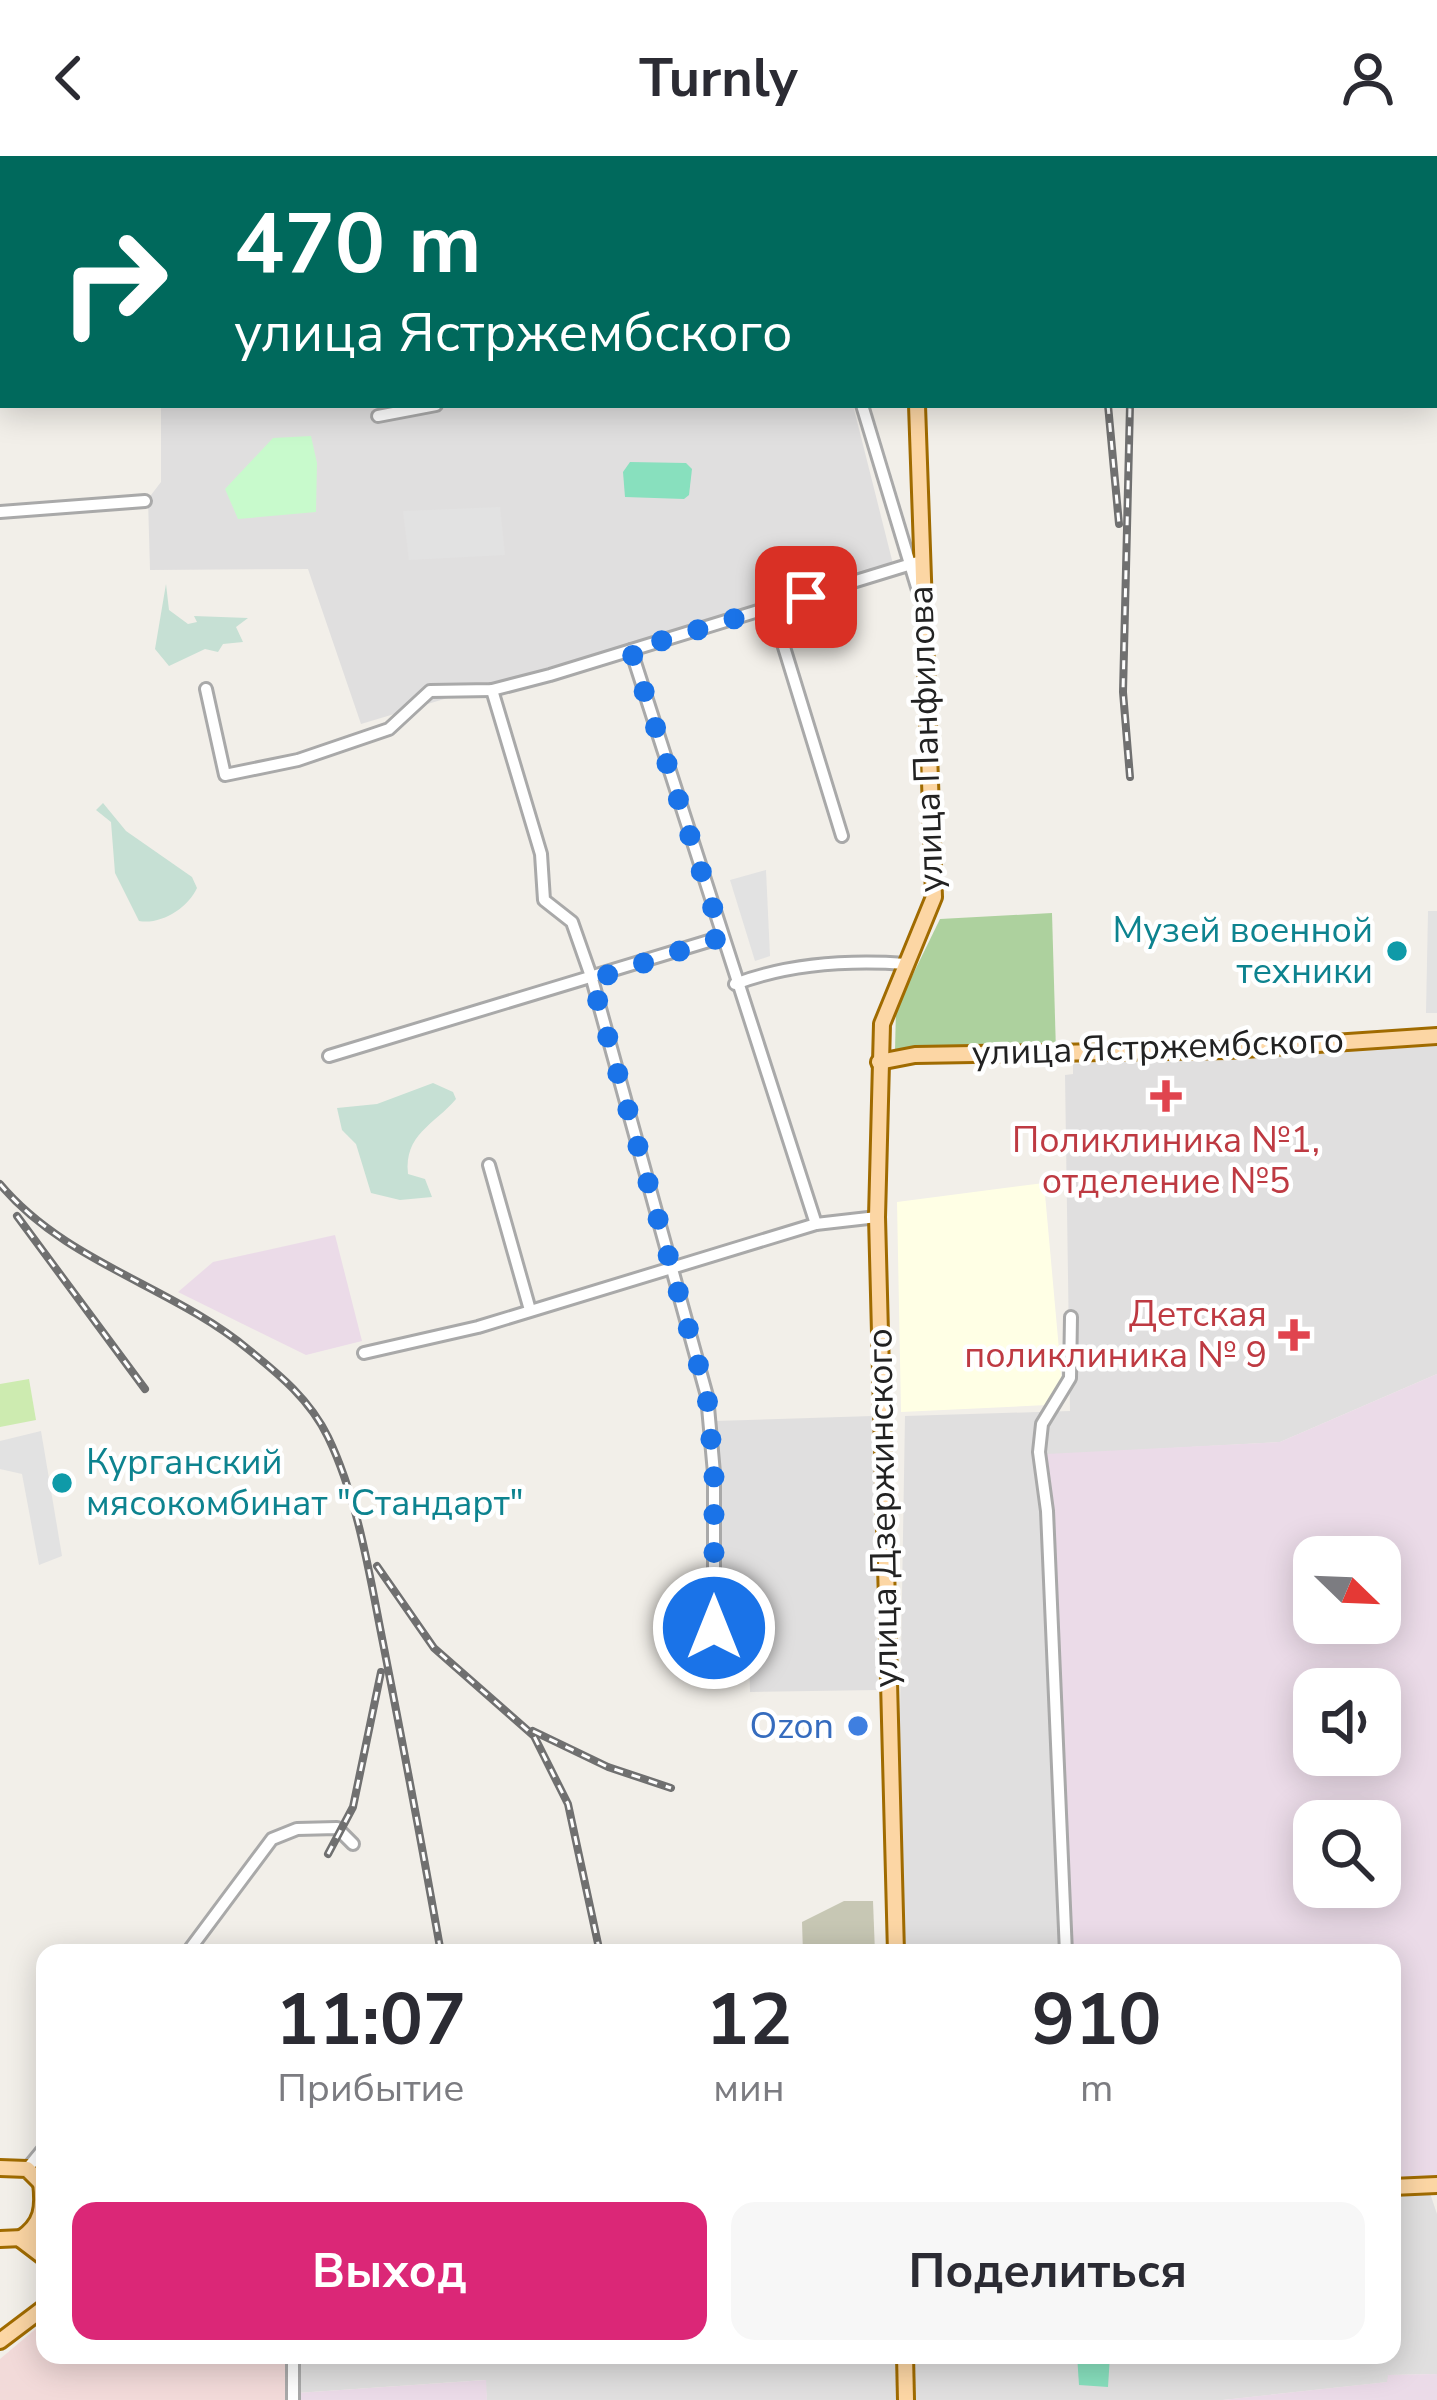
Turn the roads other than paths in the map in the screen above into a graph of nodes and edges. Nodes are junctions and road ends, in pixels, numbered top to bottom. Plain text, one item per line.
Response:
1 (420, 408) edge
2 (863, 408) edge
3 (917, 408) edge
4 (378, 416) dead end
5 (145, 501) dead end
6 (0, 512) edge
7 (915, 562) junction
8 (772, 608) junction
9 (631, 650) junction
10 (206, 689) dead end
11 (492, 690) junction
12 (842, 836) dead end
13 (722, 937) junction
14 (906, 964) junction
15 (592, 980) junction
16 (735, 984) junction
17 (1437, 1036) edge
18 (329, 1056) dead end
19 (879, 1062) junction
20 (489, 1165) dead end
21 (877, 1217) junction
22 (816, 1224) junction
23 (670, 1271) junction
24 (530, 1310) junction
25 (1071, 1317) dead end
26 (364, 1353) dead end
27 (714, 1628) dead end
28 (353, 1844) dead end
29 (195, 1944) edge
30 (896, 1944) edge
31 (1066, 1944) edge
32 (36, 2158) edge
33 (0, 2168) edge
34 (27, 2169) junction
35 (36, 2177) edge
36 (1437, 2185) edge
37 (1401, 2187) edge
38 (36, 2222) edge
39 (36, 2238) edge
40 (20, 2239) junction
41 (0, 2240) edge
42 (36, 2251) edge
43 (36, 2303) edge
44 (36, 2313) edge
45 (20, 2324) junction
46 (0, 2341) edge
47 (293, 2364) edge
48 (905, 2364) edge
49 (293, 2400) edge
50 (906, 2400) edge

1 - 4 street
2 - 7 street
3 - 7 main road, улица Панфилова
5 - 6 street
7 - 8 street
7 - 14 main road, улица Панфилова
8 - 9 street
8 - 12 street
9 - 11 street
9 - 13 street
10 - 11 street
11 - 15 street
13 - 15 street
13 - 16 street
14 - 16 street
14 - 19 main road, улица Панфилова
15 - 18 street
15 - 23 street
16 - 22 street
17 - 19 main road, улица Ястржембского
19 - 21 main road, улица Дзержинского
20 - 24 street
21 - 22 street
21 - 30 main road, улица Дзержинского
22 - 23 street
23 - 24 street
23 - 27 street
24 - 26 street
25 - 31 street
28 - 29 street
32 - 34 street
33 - 34 main road
34 - 35 main road
36 - 37 main road
38 - 40 main road
39 - 40 main road
40 - 41 main road
40 - 42 main road
43 - 45 main road
44 - 45 main road
45 - 46 main road
47 - 49 street
48 - 50 main road

